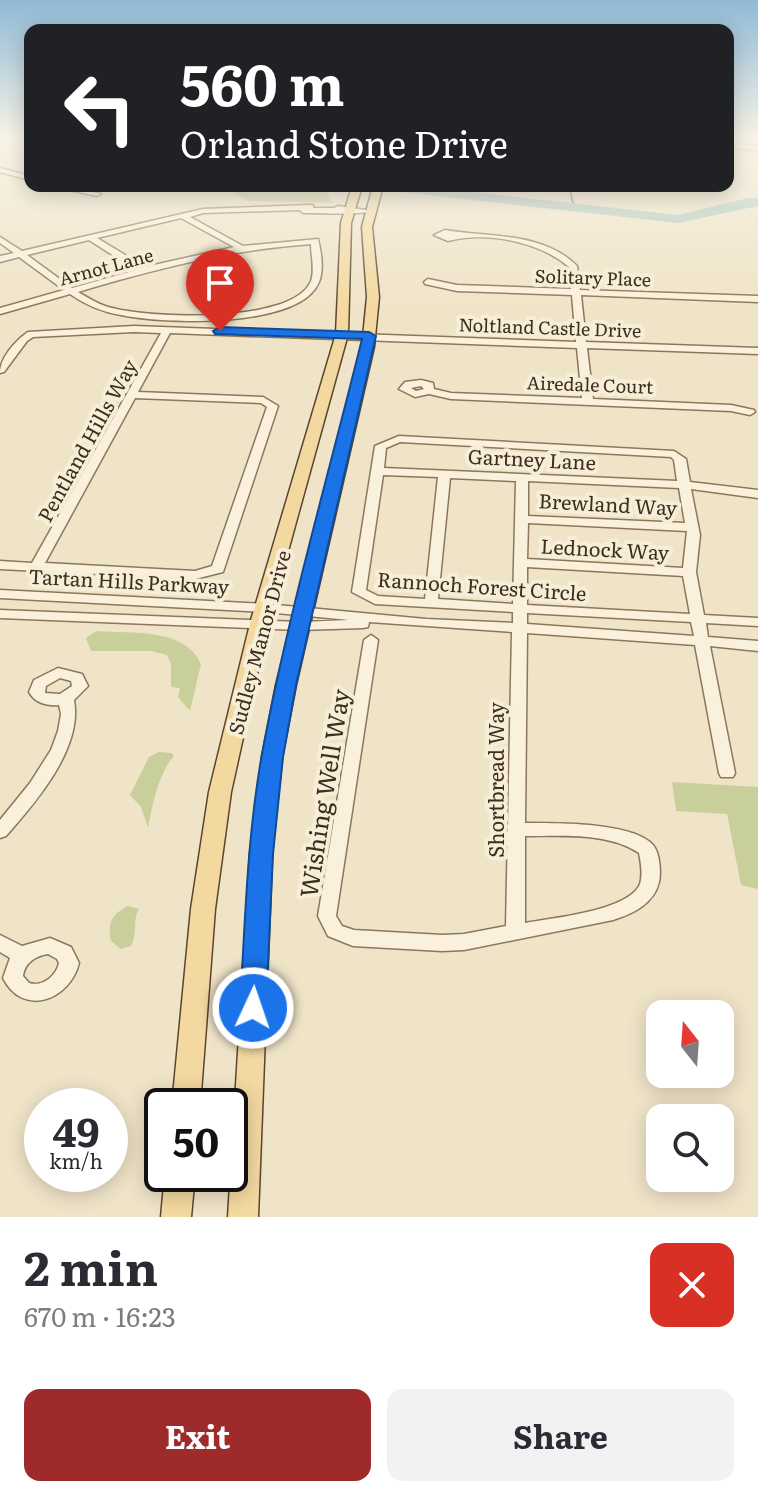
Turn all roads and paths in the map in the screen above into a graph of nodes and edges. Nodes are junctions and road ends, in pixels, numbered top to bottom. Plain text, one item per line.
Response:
1 (349, 195) edge
2 (375, 195) edge
3 (299, 207) junction
4 (267, 208) junction
5 (337, 208) junction
6 (369, 211) junction
7 (181, 215) junction
8 (459, 234) dead end
9 (89, 237) junction
10 (0, 239) edge
11 (241, 248) junction
12 (21, 254) junction
13 (0, 259) edge
14 (146, 272) junction
15 (428, 282) dead end
16 (75, 291) junction
17 (578, 293) junction
18 (758, 299) edge
19 (0, 311) edge
20 (167, 330) junction
21 (342, 334) junction
22 (369, 336) junction
23 (583, 344) junction
24 (758, 351) edge
25 (0, 370) edge
26 (429, 391) dead end
27 (133, 395) junction
28 (588, 402) junction
29 (755, 414) edge
30 (378, 471) junction
31 (444, 474) junction
32 (522, 478) junction
33 (684, 485) junction
34 (758, 494) edge
35 (521, 519) junction
36 (693, 527) junction
37 (520, 563) junction
38 (0, 565) edge
39 (36, 567) junction
40 (689, 572) junction
41 (0, 594) edge
42 (431, 603) junction
43 (518, 608) junction
44 (0, 614) edge
45 (264, 615) junction
46 (302, 618) junction
47 (758, 622) edge
48 (518, 627) junction
49 (700, 632) junction
50 (758, 637) edge
51 (371, 640) dead end
52 (758, 646) edge
53 (66, 698) dead end
54 (727, 773) dead end
55 (516, 829) junction
56 (0, 831) edge
57 (515, 932) junction
58 (0, 943) edge
59 (23, 956) dead end
60 (188, 1088) edge
61 (178, 1192) edge
62 (176, 1217) edge
63 (243, 1217) edge

1 - 5 main road, Sudley Manor Drive
2 - 6 main road, Sudley Manor Drive
3 - 4 street
3 - 5 street
3 - 5 street
4 - 5 street
4 - 7 street
5 - 6 street
5 - 21 main road, Sudley Manor Drive
6 - 22 main road, Sudley Manor Drive
7 - 9 street
7 - 11 street
8 - 17 street
9 - 12 street
9 - 14 street
10 - 12 street
11 - 14 street, Arnot Lane
11 - 16 street, Arnot Lane
12 - 13 street
12 - 16 street
14 - 16 street, Arnot Lane
15 - 17 street, Solitary Place
16 - 19 street, Arnot Lane
17 - 18 street, Solitary Place
17 - 23 street
20 - 21 street, Noltland Castle Drive
20 - 25 street, Noltland Castle Drive
20 - 27 street, Pentland Hills Way
21 - 22 street, Noltland Castle Drive
21 - 45 main road, Sudley Manor Drive
22 - 23 street, Noltland Castle Drive
22 - 46 main road, Sudley Manor Drive
23 - 24 street, Noltland Castle Drive
23 - 28 street
26 - 28 street, Airedale Court
27 - 39 street, Pentland Hills Way
27 - 39 street
28 - 29 street, Airedale Court
30 - 31 street, Gartney Lane
30 - 33 street, Rannoch Forest Circle
30 - 42 street, Rannoch Forest Circle
31 - 32 street, Gartney Lane
31 - 42 street
32 - 33 street, Gartney Lane
32 - 35 street, Shortbread Way
33 - 34 street, Gartney Lane
33 - 36 street
35 - 36 street, Brewland Way
35 - 37 street, Shortbread Way
36 - 40 street
37 - 40 street, Lednock Way
37 - 43 street, Shortbread Way
38 - 39 street
40 - 49 street
41 - 45 street, Tartan Hills Parkway
42 - 43 street, Rannoch Forest Circle
43 - 48 street, Shortbread Way
43 - 49 street, Rannoch Forest Circle
44 - 45 street, Tartan Hills Parkway
45 - 46 street, Tartan Hills Parkway
45 - 60 main road, Sudley Manor Drive
46 - 48 street, Tartan Hills Parkway
46 - 63 main road, Sudley Manor Drive
47 - 49 street
48 - 49 street, Tartan Hills Parkway
48 - 55 street, Shortbread Way
49 - 50 street
49 - 52 street
49 - 54 street
51 - 57 street, Wishing Well Way
53 - 56 street
55 - 57 street, Shortbread Way
55 - 57 street, Wishing Well Way
58 - 59 street
61 - 62 main road

